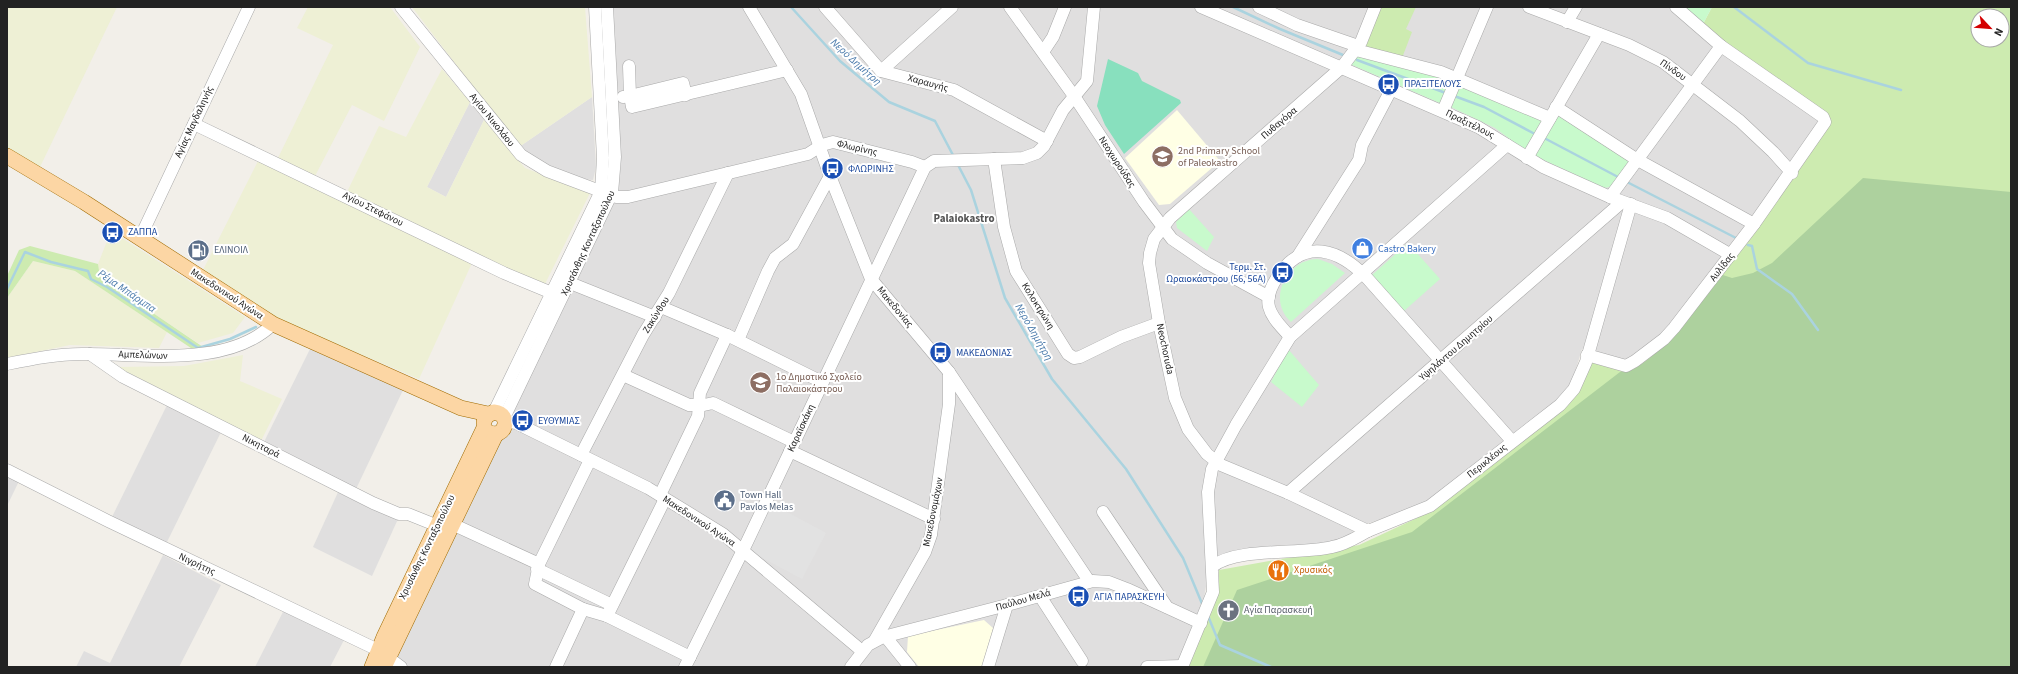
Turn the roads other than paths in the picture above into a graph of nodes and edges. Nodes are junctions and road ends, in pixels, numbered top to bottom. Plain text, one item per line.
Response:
1 (249, 7) edge
2 (401, 7) edge
3 (595, 7) edge
4 (607, 7) edge
5 (749, 7) edge
6 (825, 7) edge
7 (952, 7) edge
8 (1010, 7) edge
9 (1065, 7) edge
10 (1094, 7) edge
11 (1259, 7) edge
12 (1375, 7) edge
13 (1487, 7) edge
14 (1529, 7) edge
15 (1576, 7) edge
16 (1676, 7) edge
17 (1206, 8) edge
18 (1567, 22) junction
19 (1599, 34) junction
20 (1721, 46) junction
21 (1357, 48) junction
22 (1043, 52) junction
23 (629, 66) dead end
24 (1342, 67) junction
25 (787, 70) junction
26 (881, 71) junction
27 (1457, 78) junction
28 (1692, 83) junction
29 (1392, 88) junction
30 (630, 96) junction
31 (1074, 96) junction
32 (612, 99) junction
33 (1556, 107) junction
34 (1443, 111) junction
35 (1550, 118) junction
36 (194, 124) junction
37 (1047, 141) junction
38 (1508, 145) junction
39 (820, 146) junction
40 (7, 156) edge
41 (1527, 158) junction
42 (994, 160) junction
43 (1636, 160) junction
44 (925, 167) junction
45 (1792, 172) junction
46 (728, 173) junction
47 (830, 176) junction
48 (606, 193) junction
49 (1610, 197) junction
50 (1627, 203) junction
51 (1754, 224) junction
52 (1162, 227) junction
53 (140, 238) junction
54 (1731, 255) junction
55 (1298, 256) junction
56 (1363, 274) junction
57 (871, 279) junction
58 (570, 283) junction
59 (552, 293) junction
60 (1269, 297) junction
61 (658, 312) junction
62 (1159, 323) junction
63 (273, 324) junction
64 (1290, 337) junction
65 (732, 338) junction
66 (90, 354) junction
67 (1588, 355) junction
68 (1441, 361) junction
69 (7, 364) edge
70 (949, 372) junction
71 (623, 375) junction
72 (822, 382) junction
73 (698, 406) junction
74 (495, 423) junction
75 (1512, 441) junction
76 (792, 447) junction
77 (586, 457) junction
78 (1215, 461) junction
79 (7, 470) edge
80 (1288, 493) junction
81 (662, 497) junction
82 (1103, 512) dead end
83 (934, 519) junction
84 (445, 525) junction
85 (1368, 531) junction
86 (743, 550) junction
87 (538, 566) junction
88 (1213, 566) junction
89 (1089, 581) junction
90 (1040, 596) junction
91 (1006, 606) junction
92 (1168, 608) junction
93 (583, 609) junction
94 (610, 611) junction
95 (1203, 619) junction
96 (880, 638) junction
97 (862, 651) junction
98 (383, 658) edge
99 (1082, 661) dead end
100 (687, 662) edge
101 (1182, 666) edge
102 (372, 667) edge
103 (401, 667) edge
104 (556, 667) edge
105 (851, 667) edge
106 (910, 667) edge
107 (988, 667) edge
108 (1147, 667) edge

1 - 36 street, Αγίας Μαγδαληνής
2 - 48 street, Αγίου Νικολάου
3 - 48 street, Χρυσάνθης Κονταξοπούλου
4 - 32 street, Χρυσάνθης Κονταξοπούλου
5 - 25 street, Μακεδονίας
6 - 26 street
7 - 26 street
8 - 22 street, Νεοχωρούδας
9 - 22 street
10 - 31 street
11 - 21 street
12 - 21 street, Πυθαγόρα
13 - 27 street
14 - 18 street, Πίνδου
15 - 18 street
16 - 20 street
17 - 24 street, Πραξιτέλους
18 - 19 street, Πίνδου
19 - 28 street, Πίνδου
19 - 33 street
20 - 28 street
20 - 45 street, Αυλίδας
21 - 24 street, Πυθαγόρα
21 - 27 street
22 - 31 street, Νεοχωρούδας
23 - 30 street
24 - 29 street, Πραξιτέλους
24 - 52 street, Πυθαγόρα
25 - 30 street
25 - 39 street, Μακεδονίας
26 - 37 street, Χαραυγής
27 - 34 street
27 - 35 street
28 - 43 street
28 - 45 street, Πίνδου
29 - 34 street, Πραξιτέλους
29 - 55 street
30 - 32 street
31 - 37 street
31 - 52 street, Νεοχωρούδας
32 - 48 street, Χρυσάνθης Κονταξοπούλου
33 - 35 street
33 - 43 street
34 - 38 street, Πραξιτέλους
35 - 41 street
36 - 53 street, Αγίας Μαγδαληνής
36 - 59 street, Αγίου Στεφάνου
37 - 42 street
38 - 41 street, Πραξιτέλους
38 - 56 street
39 - 44 street, Φλωρίνης
39 - 46 street, Φλωρίνης
39 - 47 street, Μακεδονίας
40 - 53 main road, Μακεδονικού Αγώνα
41 - 49 street, Πραξιτέλους
42 - 44 street
42 - 62 street, Κολοκτρώνη
43 - 49 street
43 - 51 street
44 - 57 street, Καραϊσκάκη
45 - 51 street, Αυλίδας
46 - 48 street, Φλωρίνης
46 - 61 street, Ζακύνθου
47 - 57 street, Μακεδονίας
47 - 65 street
48 - 58 street, Χρυσάνθης Κονταξοπούλου
48 - 59 street, Χρυσάνθης Κονταξοπούλου
49 - 50 street, Πραξιτέλους
50 - 54 street, Πραξιτέλους
50 - 67 street, Περικλέους
50 - 68 street, Υψηλάντου Δημητρίου
51 - 54 street, Αυλίδας
52 - 60 street, Νεοχωρούδας
52 - 62 street, Neochoruda
53 - 63 main road, Μακεδονικού Αγώνα
54 - 67 street, Αυλίδας
55 - 56 street
55 - 60 street
56 - 64 street
56 - 68 street
57 - 70 street, Μακεδονίας
57 - 72 street, Καραϊσκάκη
58 - 61 street
58 - 74 street, Χρυσάνθης Κονταξοπούλου
59 - 74 street, Χρυσάνθης Κονταξοπούλου
60 - 64 street
61 - 65 street
61 - 71 street, Ζακύνθου
62 - 78 street, Neochoruda
63 - 66 street, Αμπελώνων
63 - 74 main road, Μακεδονικού Αγώνα
64 - 78 street
65 - 72 street
65 - 73 street
66 - 69 street, Αμπελώνων
66 - 84 street, Νικηταρά
67 - 75 street, Περικλέους
68 - 75 street
68 - 80 street, Υψηλάντου Δημητρίου
70 - 83 street, Μακεδονομάχων
70 - 89 street, Μακεδονίας
71 - 73 street
71 - 77 street, Ζακύνθου
72 - 76 street, Καραϊσκάκη
73 - 76 street
73 - 81 street
74 - 77 street, Μακεδονικού Αγώνα
74 - 84 main road, Χρυσάνθης Κονταξοπούλου
75 - 85 street, Περικλέους
76 - 83 street
76 - 86 street, Καραϊσκάκη
77 - 81 street, Μακεδονικού Αγώνα
77 - 87 street, Ζακύνθου
78 - 80 street
78 - 88 street
79 - 98 street, Νιγρήτης
80 - 85 street
81 - 86 street, Μακεδονικού Αγώνα
81 - 94 street
82 - 92 street
83 - 96 street, Μακεδονομάχων
84 - 87 street, Νικηταρά
84 - 98 main road, Χρυσάνθης Κονταξοπούλου
85 - 88 street, Περικλέους
86 - 97 street, Μακεδονικού Αγώνα
86 - 100 street, Καραϊσκάκη
87 - 93 street
87 - 94 street, Νικηταρά
88 - 95 street
89 - 90 street, Παύλου Μελά
89 - 92 street, Παύλου Μελά
90 - 91 street, Παύλου Μελά
90 - 99 street
91 - 96 street, Παύλου Μελά
91 - 107 street
92 - 95 street, Παύλου Μελά
93 - 94 street
93 - 104 street
94 - 100 street
95 - 101 street
96 - 97 street, Παύλου Μελά
96 - 106 street
97 - 105 street, Παύλου Μελά
98 - 102 main road, Χρυσάνθης Κονταξοπούλου
98 - 103 street, Νιγρήτης
101 - 108 street

